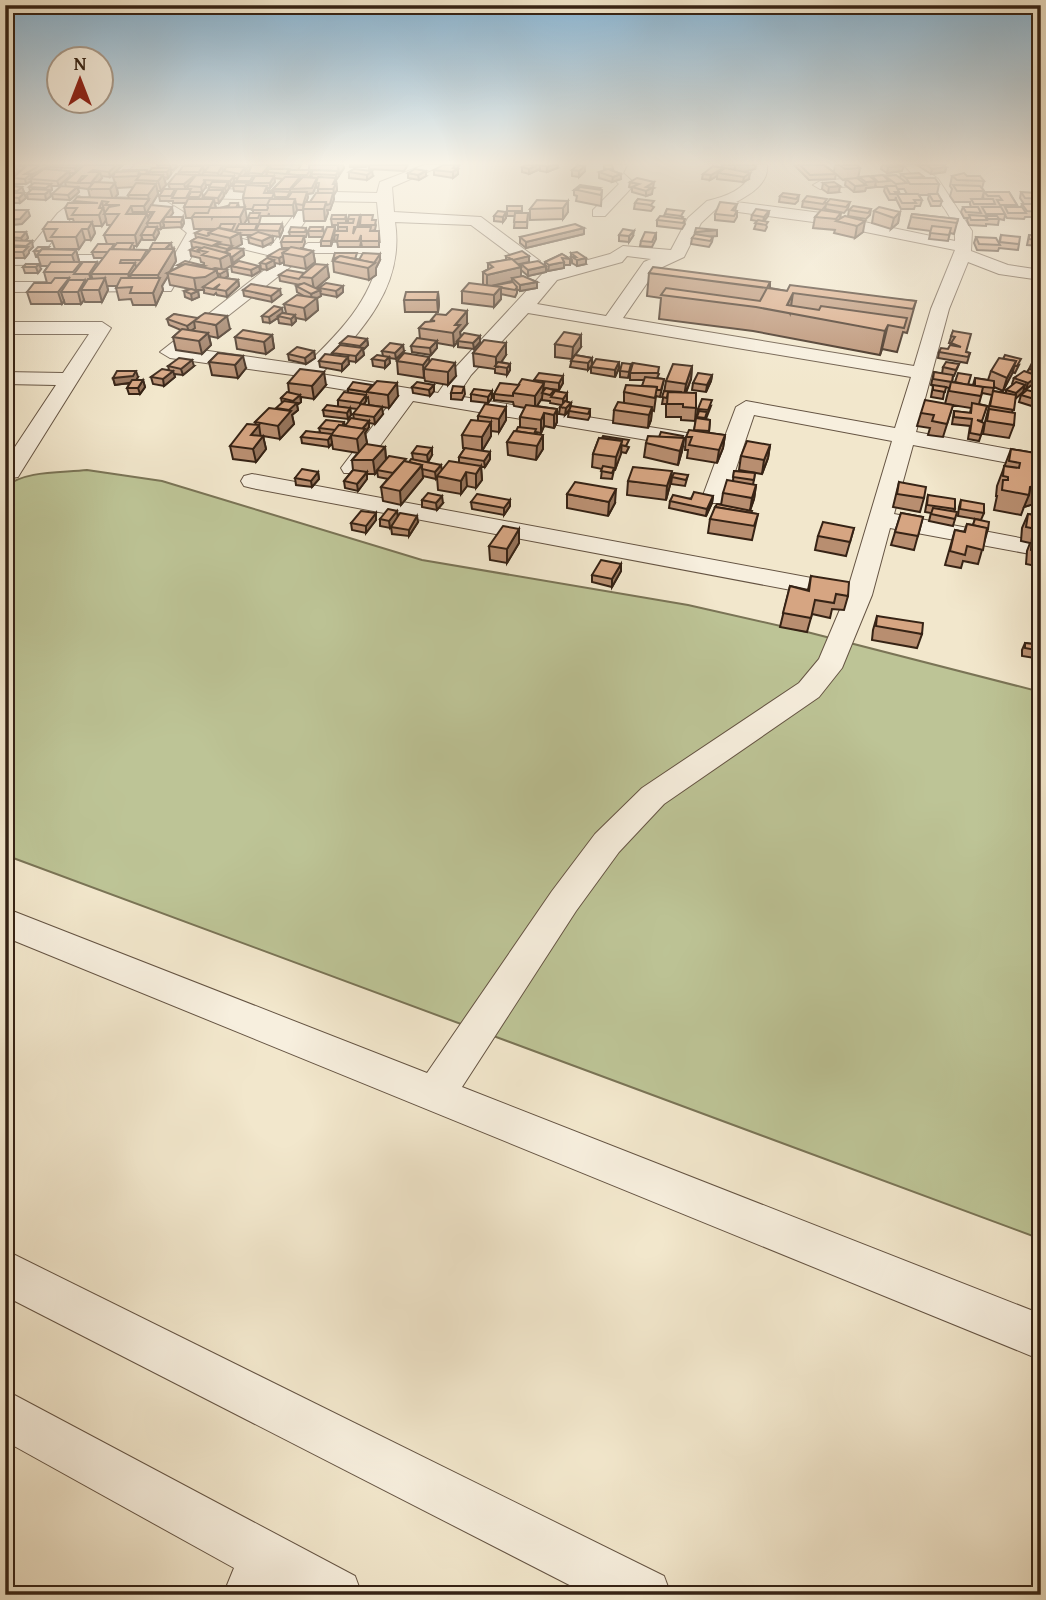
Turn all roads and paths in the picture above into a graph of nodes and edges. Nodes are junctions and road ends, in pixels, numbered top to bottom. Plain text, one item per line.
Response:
1 (45, 240) edge
2 (191, 240) edge
3 (228, 240) edge
4 (284, 240) edge
5 (389, 240) edge
6 (502, 240) edge
7 (685, 240) edge
8 (914, 240) edge
9 (964, 240) edge
10 (308, 248) edge
11 (389, 248) junction
12 (276, 251) junction
13 (963, 251) junction
14 (667, 256) junction
15 (182, 259) junction
16 (5, 260) edge
17 (28, 260) junction
18 (531, 261) edge
19 (1041, 275) edge
20 (6, 289) edge
21 (524, 307) junction
22 (611, 321) junction
23 (911, 322) edge
24 (937, 326) junction
25 (5, 328) edge
26 (311, 372) junction
27 (922, 373) junction
28 (5, 378) edge
29 (69, 379) junction
30 (408, 394) junction
31 (444, 400) junction
32 (5, 436) edge
33 (32, 436) junction
34 (905, 438) junction
35 (730, 447) junction
36 (1041, 462) edge
37 (352, 468) edge
38 (5, 472) edge
39 (252, 481) dead end
40 (714, 498) edge
41 (880, 519) junction
42 (1041, 550) edge
43 (859, 595) junction
44 (10, 931) edge
45 (436, 1093) junction
46 (5, 1272) edge
47 (1041, 1337) edge
48 (5, 1414) edge
49 (258, 1576) edge
50 (336, 1595) edge
51 (645, 1595) edge

1 - 17 street
2 - 15 street
3 - 12 street
4 - 12 street
5 - 11 street
6 - 18 street
7 - 14 street
8 - 13 street
9 - 13 street
10 - 11 street
11 - 26 street
12 - 26 street
13 - 19 street
13 - 24 street
14 - 21 street
14 - 22 street
15 - 17 street
15 - 20 street
16 - 17 street
17 - 20 street
21 - 22 street
21 - 31 street
22 - 27 street
23 - 24 street
24 - 27 street
25 - 29 street
26 - 30 street
27 - 34 street
28 - 29 street
29 - 33 street
30 - 31 street
30 - 37 street
31 - 35 street
32 - 33 street
33 - 38 street
34 - 35 street
34 - 36 street
34 - 41 street
35 - 40 street
39 - 43 street
41 - 42 street
41 - 43 street
43 - 45 street
44 - 45 street
45 - 47 street
46 - 51 street
48 - 49 street
49 - 50 street

